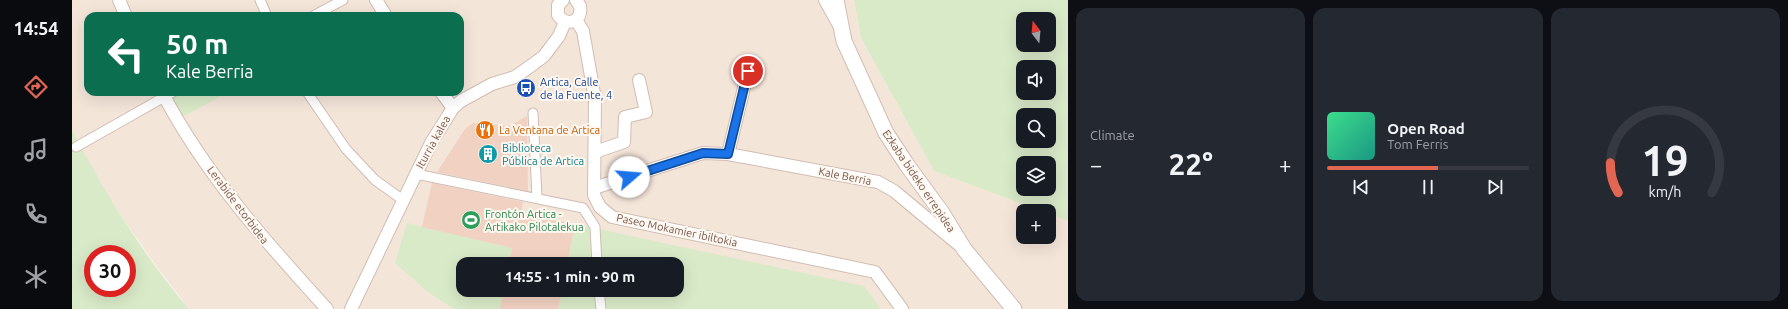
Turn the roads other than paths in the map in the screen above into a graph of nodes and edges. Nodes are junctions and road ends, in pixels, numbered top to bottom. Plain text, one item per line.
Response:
1 (119, 0) edge
2 (260, 0) edge
3 (343, 0) edge
4 (376, 0) edge
5 (576, 0) edge
6 (825, 0) edge
7 (836, 0) edge
8 (559, 2) edge
9 (124, 12) edge
10 (265, 12) edge
11 (320, 12) edge
12 (384, 12) edge
13 (570, 21) junction
14 (841, 27) junction
15 (748, 71) dead end
16 (640, 80) dead end
17 (161, 96) edge
18 (167, 96) edge
19 (310, 96) edge
20 (443, 96) edge
21 (453, 108) junction
22 (533, 113) dead end
23 (76, 147) dead end
24 (595, 152) junction
25 (728, 154) junction
26 (416, 174) junction
27 (594, 188) junction
28 (537, 198) junction
29 (403, 200) junction
30 (964, 249) junction
31 (597, 257) edge
32 (600, 297) edge
33 (327, 309) edge
34 (351, 309) edge
35 (601, 309) edge
36 (902, 309) edge
37 (1014, 309) edge

1 - 9 street
2 - 10 street
3 - 11 street
4 - 12 street
5 - 13 street
6 - 14 street
7 - 14 street, Ezkaba bideko errepidea
8 - 13 street, Paseo Mokamier ibiltokia
13 - 21 street, Iturria kalea
13 - 24 street, Paseo Mokamier ibiltokia
14 - 30 street, Ezkaba bideko errepidea
15 - 25 street
16 - 24 street
17 - 23 street
18 - 33 street, Lerabide etorbidea
19 - 29 street
20 - 21 street
21 - 26 street, Iturria kalea
22 - 28 street
24 - 27 street, Paseo Mokamier ibiltokia
25 - 27 street, Kale Berria
25 - 30 street, Kale Berria
26 - 28 street
26 - 29 street, Iturria kalea
27 - 36 street, Paseo Mokamier ibiltokia
28 - 31 street
29 - 34 street, Iturria kalea
30 - 37 street, Ezkaba bideko errepidea
32 - 35 street

